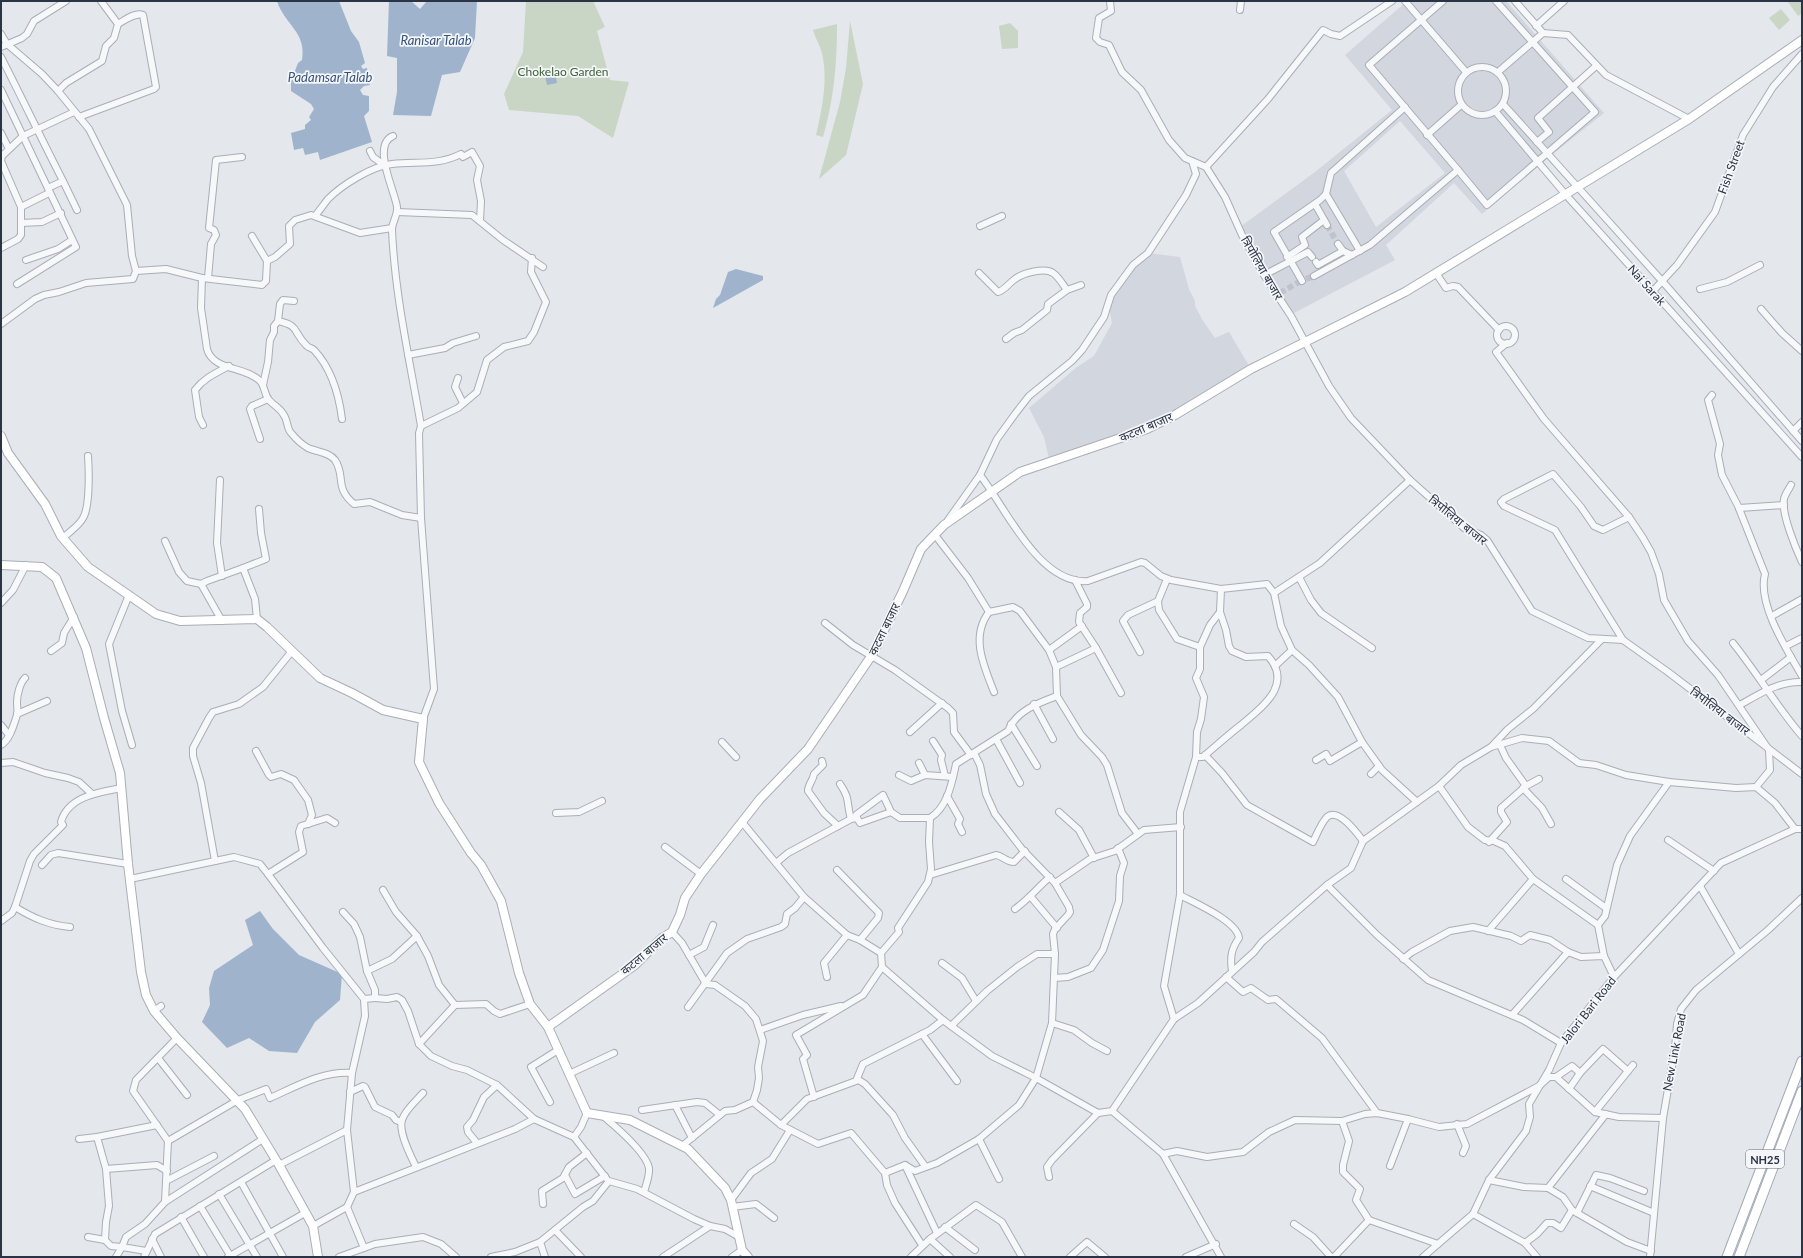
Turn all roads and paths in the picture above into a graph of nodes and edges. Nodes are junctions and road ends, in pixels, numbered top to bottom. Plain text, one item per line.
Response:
1 (66, 1) edge
2 (101, 1) edge
3 (1110, 1) edge
4 (1241, 1) edge
5 (1392, 1) edge
6 (1405, 1) edge
7 (1443, 1) edge
8 (1496, 1) edge
9 (1514, 1) edge
10 (1564, 1) edge
11 (1240, 10) dead end
12 (1422, 20) junction
13 (118, 24) junction
14 (1536, 26) junction
15 (1543, 33) junction
16 (1, 34) edge
17 (1802, 40) edge
18 (1532, 41) junction
19 (4, 46) edge
20 (1802, 54) edge
21 (1, 57) edge
22 (1596, 66) junction
23 (1466, 72) junction
24 (1498, 72) junction
25 (1573, 88) junction
26 (1, 90) edge
27 (58, 91) junction
28 (1503, 104) junction
29 (1461, 105) junction
30 (1405, 107) junction
31 (1496, 111) junction
32 (74, 112) junction
33 (79, 117) junction
34 (1689, 118) junction
35 (37, 130) junction
36 (1, 133) edge
37 (1427, 135) junction
38 (22, 136) junction
39 (393, 136) dead end
40 (1536, 142) junction
41 (9, 149) junction
42 (370, 151) dead end
43 (1547, 154) junction
44 (242, 157) dead end
45 (1192, 161) junction
46 (1538, 161) junction
47 (384, 165) junction
48 (1206, 167) junction
49 (1458, 170) junction
50 (63, 181) junction
51 (1578, 188) junction
52 (48, 191) junction
53 (1326, 194) junction
54 (1566, 195) junction
55 (1315, 204) junction
56 (21, 208) junction
57 (77, 210) dead end
58 (397, 212) junction
59 (61, 213) junction
60 (315, 216) junction
61 (1002, 216) dead end
62 (480, 221) junction
63 (21, 223) junction
64 (980, 226) dead end
65 (392, 228) junction
66 (252, 236) dead end
67 (72, 240) junction
68 (1338, 244) tunnel mouth
69 (1305, 245) junction
70 (1, 248) edge
71 (1342, 251) junction
72 (1360, 251) junction
73 (1352, 255) junction
74 (1312, 257) junction
75 (532, 258) junction
76 (1288, 259) junction
77 (26, 260) dead end
78 (267, 261) junction
79 (1760, 265) dead end
80 (543, 267) dead end
81 (136, 270) junction
82 (979, 273) dead end
83 (1436, 273) junction
84 (1264, 275) junction
85 (1314, 276) tunnel mouth
86 (205, 278) junction
87 (1302, 281) dead end
88 (1663, 282) junction
89 (17, 284) dead end
90 (1081, 285) dead end
91 (1700, 289) dead end
92 (1067, 290) junction
93 (1653, 291) junction
94 (294, 301) dead end
95 (1761, 309) dead end
96 (278, 321) junction
97 (1, 324) edge
98 (1499, 330) junction
99 (476, 336) dead end
100 (1006, 339) dead end
101 (1305, 342) junction
102 (1507, 343) junction
103 (1802, 351) edge
104 (408, 356) junction
105 (229, 366) junction
106 (458, 378) dead end
107 (263, 385) junction
108 (1712, 395) dead end
109 (268, 399) junction
110 (463, 403) junction
111 (1780, 417) junction
112 (342, 418) dead end
113 (1802, 422) edge
114 (203, 425) dead end
115 (1773, 425) junction
116 (421, 426) junction
117 (1793, 431) junction
118 (1, 436) edge
119 (260, 439) dead end
120 (1802, 441) edge
121 (4, 455) edge
122 (88, 456) dead end
123 (1802, 457) edge
124 (980, 475) junction
125 (220, 480) dead end
126 (1410, 480) junction
127 (1791, 485) dead end
128 (994, 492) junction
129 (1784, 505) junction
130 (1739, 508) junction
131 (259, 509) dead end
132 (1629, 517) junction
133 (421, 518) junction
134 (944, 525) junction
135 (935, 535) junction
136 (63, 538) junction
137 (165, 541) dead end
138 (1802, 562) edge
139 (1, 565) edge
140 (26, 565) junction
141 (243, 568) junction
142 (222, 576) junction
143 (1299, 577) junction
144 (1167, 579) junction
145 (1075, 580) junction
146 (201, 584) junction
147 (1221, 589) junction
148 (1274, 592) junction
149 (129, 595) junction
150 (1802, 599) edge
151 (1158, 601) junction
152 (1, 603) edge
153 (989, 612) junction
154 (1220, 612) junction
155 (1772, 616) junction
156 (74, 617) junction
157 (257, 619) junction
158 (222, 621) junction
159 (825, 623) dead end
160 (1082, 626) junction
161 (1802, 638) edge
162 (1602, 639) junction
163 (1623, 640) junction
164 (1733, 643) dead end
165 (1786, 646) junction
166 (1200, 647) junction
167 (1096, 648) junction
168 (1372, 648) dead end
169 (1049, 650) junction
170 (1292, 650) junction
171 (51, 651) dead end
172 (292, 652) junction
173 (1140, 652) dead end
174 (872, 655) junction
175 (1791, 657) junction
176 (1275, 666) junction
177 (1056, 667) junction
178 (1802, 676) edge
179 (25, 678) dead end
180 (1761, 680) junction
181 (1802, 682) edge
182 (1768, 690) junction
183 (994, 692) dead end
184 (1121, 693) dead end
185 (1057, 696) junction
186 (47, 701) dead end
187 (942, 703) junction
188 (1034, 704) junction
189 (1740, 705) junction
190 (17, 714) junction
191 (423, 719) junction
192 (1011, 724) junction
193 (1, 725) edge
194 (910, 732) dead end
195 (9, 735) junction
196 (1802, 736) edge
197 (996, 739) junction
198 (1053, 739) dead end
199 (933, 741) dead end
200 (722, 742) dead end
201 (1362, 742) junction
202 (1, 745) edge
203 (132, 745) dead end
204 (1500, 745) junction
205 (1491, 747) junction
206 (1769, 750) junction
207 (256, 751) dead end
208 (972, 754) junction
209 (1205, 755) junction
210 (736, 757) dead end
211 (1196, 757) junction
212 (1316, 760) dead end
213 (822, 761) dead end
214 (1, 763) edge
215 (918, 763) dead end
216 (1036, 766) dead end
217 (1379, 766) junction
218 (1371, 774) dead end
219 (1802, 774) edge
220 (899, 775) dead end
221 (925, 775) junction
222 (945, 776) junction
223 (953, 777) junction
224 (1539, 779) dead end
225 (1669, 782) junction
226 (1020, 783) dead end
227 (840, 784) dead end
228 (1439, 786) junction
229 (1524, 787) junction
230 (1756, 787) junction
231 (122, 788) junction
232 (92, 794) junction
233 (947, 796) junction
234 (602, 801) dead end
235 (1417, 802) junction
236 (892, 812) junction
237 (1059, 812) dead end
238 (556, 813) dead end
239 (854, 818) junction
240 (930, 818) junction
241 (742, 822) junction
242 (335, 823) dead end
243 (308, 824) junction
244 (1551, 824) dead end
245 (838, 826) junction
246 (1181, 827) junction
247 (1795, 829) junction
248 (1802, 829) edge
249 (962, 832) dead end
250 (1138, 834) junction
251 (1668, 840) dead end
252 (1363, 841) junction
253 (1489, 842) junction
254 (665, 847) dead end
255 (1118, 848) junction
256 (1025, 850) junction
257 (1094, 858) junction
258 (215, 861) junction
259 (776, 863) junction
260 (42, 864) dead end
261 (128, 864) junction
262 (837, 870) dead end
263 (1714, 871) junction
264 (268, 874) junction
265 (701, 874) junction
266 (930, 875) junction
267 (1050, 877) junction
268 (130, 879) junction
269 (1533, 879) junction
270 (1566, 879) dead end
271 (1055, 883) junction
272 (1327, 885) junction
273 (1700, 886) junction
274 (383, 890) dead end
275 (1180, 895) junction
276 (1031, 896) junction
277 (804, 897) junction
278 (1802, 898) edge
279 (15, 908) junction
280 (1606, 908) junction
281 (1015, 909) dead end
282 (342, 912) dead end
283 (1, 921) edge
284 (713, 925) dead end
285 (1598, 925) junction
286 (70, 928) dead end
287 (1057, 928) junction
288 (1488, 931) junction
289 (672, 932) junction
290 (847, 935) junction
291 (417, 936) junction
292 (860, 940) junction
293 (1568, 952) junction
294 (881, 953) junction
295 (1054, 954) junction
296 (1739, 954) junction
297 (689, 955) junction
298 (1604, 956) junction
299 (1403, 959) junction
300 (942, 963) dead end
301 (882, 967) junction
302 (368, 971) junction
303 (1232, 971) junction
304 (827, 977) dead end
305 (1226, 977) junction
306 (1614, 977) junction
307 (1054, 978) junction
308 (706, 984) junction
309 (375, 998) junction
310 (364, 999) junction
311 (976, 1001) junction
312 (530, 1004) junction
313 (455, 1005) junction
314 (847, 1005) junction
315 (688, 1007) dead end
316 (1512, 1015) junction
317 (1174, 1019) junction
318 (943, 1020) junction
319 (1052, 1023) junction
320 (951, 1026) junction
321 (548, 1027) junction
322 (760, 1030) junction
323 (922, 1034) junction
324 (177, 1038) junction
325 (1561, 1043) junction
326 (419, 1044) junction
327 (558, 1050) junction
328 (1108, 1051) dead end
329 (614, 1052) dead end
330 (158, 1058) junction
331 (1802, 1061) edge
332 (1633, 1065) dead end
333 (1628, 1071) junction
334 (352, 1073) junction
335 (1580, 1073) junction
336 (569, 1074) junction
337 (1556, 1077) junction
338 (1036, 1078) junction
339 (857, 1079) junction
340 (957, 1081) dead end
341 (497, 1085) junction
342 (1540, 1086) junction
343 (1569, 1089) junction
344 (1802, 1091) edge
345 (350, 1092) junction
346 (422, 1093) dead end
347 (187, 1095) dead end
348 (814, 1097) junction
349 (238, 1100) junction
350 (550, 1102) dead end
351 (753, 1102) junction
352 (675, 1105) junction
353 (642, 1110) dead end
354 (1112, 1112) junction
355 (1595, 1112) junction
356 (587, 1113) junction
357 (1098, 1113) junction
358 (1377, 1113) junction
359 (1606, 1114) junction
360 (602, 1115) junction
361 (720, 1115) junction
362 (1663, 1118) junction
363 (534, 1119) junction
364 (1408, 1119) junction
365 (1342, 1121) junction
366 (401, 1122) junction
367 (1457, 1124) junction
368 (157, 1125) junction
369 (781, 1125) junction
370 (347, 1130) junction
371 (790, 1130) junction
372 (97, 1137) junction
373 (574, 1137) junction
374 (692, 1138) junction
375 (79, 1139) dead end
376 (263, 1139) junction
377 (979, 1139) junction
378 (168, 1141) junction
379 (477, 1143) junction
380 (682, 1146) junction
381 (587, 1153) junction
382 (1462, 1153) dead end
383 (1163, 1154) junction
384 (214, 1156) dead end
385 (278, 1162) junction
386 (905, 1165) junction
387 (925, 1166) junction
388 (1390, 1166) dead end
389 (416, 1168) junction
390 (106, 1169) junction
391 (167, 1171) junction
392 (885, 1172) junction
393 (565, 1175) junction
394 (1050, 1177) dead end
395 (607, 1179) junction
396 (999, 1179) dead end
397 (1489, 1180) junction
398 (166, 1181) junction
399 (241, 1182) junction
400 (1590, 1186) junction
401 (1548, 1188) junction
402 (1644, 1191) dead end
403 (354, 1192) junction
404 (644, 1192) junction
405 (219, 1194) junction
406 (165, 1202) junction
407 (732, 1203) junction
408 (543, 1204) dead end
409 (200, 1206) junction
410 (347, 1207) junction
411 (1575, 1212) junction
412 (305, 1213) junction
413 (1654, 1213) junction
414 (1473, 1214) junction
415 (181, 1217) junction
416 (774, 1218) dead end
417 (1369, 1220) junction
418 (1294, 1224) dead end
419 (313, 1226) junction
420 (710, 1226) junction
421 (945, 1227) junction
422 (555, 1230) junction
423 (270, 1234) junction
424 (937, 1234) junction
425 (88, 1237) dead end
426 (739, 1237) junction
427 (152, 1239) junction
428 (930, 1239) junction
429 (106, 1240) junction
430 (540, 1242) junction
431 (1525, 1243) junction
432 (1216, 1244) junction
433 (1438, 1244) junction
434 (249, 1245) junction
435 (922, 1245) junction
436 (122, 1247) junction
437 (364, 1248) junction
438 (742, 1250) junction
439 (975, 1250) dead end
440 (145, 1254) edge
441 (354, 1254) edge
442 (1650, 1254) edge
443 (316, 1256) edge
444 (116, 1257) edge
445 (161, 1257) edge
446 (204, 1257) edge
447 (230, 1257) edge
448 (257, 1257) edge
449 (283, 1257) edge
450 (339, 1257) edge
451 (456, 1257) edge
452 (491, 1257) edge
453 (545, 1257) edge
454 (581, 1257) edge
455 (663, 1257) edge
456 (732, 1257) edge
457 (748, 1257) edge
458 (911, 1257) edge
459 (950, 1257) edge
460 (1022, 1257) edge
461 (1070, 1257) edge
462 (1104, 1257) edge
463 (1186, 1257) edge
464 (1221, 1257) edge
465 (1331, 1257) edge
466 (1334, 1257) edge
467 (1423, 1257) edge
468 (1537, 1257) edge
469 (1727, 1257) edge
470 (1739, 1257) edge

1 - 19 street
2 - 13 street
3 - 45 street
4 - 11 street
5 - 48 street
6 - 12 street
7 - 12 street
8 - 18 street
9 - 14 street
10 - 14 street
12 - 23 street
12 - 30 street
13 - 27 street
13 - 33 street
14 - 15 street
15 - 18 street
15 - 22 street
16 - 19 street
17 - 34 street, कटला बाजार
18 - 24 street
18 - 25 street
19 - 27 street
20 - 88 street, Fish Street
21 - 35 street
22 - 25 street
22 - 34 street
23 - 24 street
23 - 29 street
24 - 28 street
25 - 40 street
25 - 43 street
26 - 38 street
27 - 32 street
28 - 31 street
28 - 40 street
29 - 31 street
29 - 37 street
30 - 37 street
30 - 53 street
31 - 46 street, Nai Sarak
32 - 33 street
32 - 35 street
33 - 81 street
34 - 51 street, कटला बाजार
35 - 38 street
35 - 50 street
36 - 41 street
37 - 49 street
38 - 41 street
38 - 52 street
39 - 47 street
40 - 43 street
41 - 56 street
42 - 47 street
43 - 46 street
43 - 51 street
44 - 86 street
45 - 48 street
45 - 124 street
46 - 49 street
46 - 54 street, Nai Sarak
47 - 58 street
47 - 60 street
47 - 62 street
48 - 84 street, त्रिपोलिया बाजार
49 - 72 street
50 - 52 street
50 - 57 street
51 - 54 street, कटला बाजार
51 - 88 street
52 - 56 street
52 - 59 street
53 - 55 street
53 - 72 street
54 - 83 street, कटला बाजार
54 - 93 street, Nai Sarak
55 - 69 street
55 - 76 street
56 - 63 street
58 - 62 street
58 - 65 street
59 - 63 street
59 - 67 street
60 - 65 street
60 - 78 street
61 - 64 street
62 - 75 street
63 - 70 street
65 - 104 street
66 - 78 street
67 - 77 street
67 - 89 street
68 - 71 street
69 - 74 street
69 - 76 street
71 - 73 street
71 - 74 street
72 - 73 street
73 - 85 street
74 - 76 street
75 - 80 street
75 - 110 street
76 - 84 street
76 - 87 street
78 - 86 street
79 - 91 street
81 - 86 street
81 - 97 street
82 - 92 street
83 - 98 street
83 - 101 street, कटला बाजार
84 - 101 street, त्रिपोलिया बाजार
86 - 105 street
88 - 93 street, Fish Street
88 - 111 street
90 - 92 street
92 - 100 street
93 - 115 street, Nai Sarak
94 - 96 street
95 - 103 street
96 - 107 street
96 - 112 street
98 - 102 street
98 - 102 street
99 - 104 street
101 - 126 street, त्रिपोलिया बाजार
101 - 128 street, कटला बाजार
102 - 132 street
104 - 116 street
105 - 107 street
105 - 114 street
106 - 110 street
107 - 109 street
108 - 130 street
109 - 119 street
109 - 133 street
110 - 116 street
111 - 115 street
111 - 117 street
113 - 117 street
115 - 123 street, Nai Sarak
116 - 133 street
117 - 120 street
118 - 121 street
121 - 136 street
122 - 136 street
124 - 128 street
124 - 134 street
125 - 142 street
126 - 143 street
126 - 162 street, त्रिपोलिया बाजार
127 - 129 street
128 - 134 street, कटला बाजार
128 - 145 street
129 - 130 street
129 - 138 street
130 - 155 street
131 - 141 street
132 - 163 street
132 - 189 street
133 - 191 street
134 - 135 street, कटला बाजार
135 - 153 street
135 - 174 street, कटला बाजार
136 - 149 street
137 - 146 street
139 - 140 street
140 - 152 street
140 - 156 street
141 - 142 street
141 - 157 street
142 - 146 street
143 - 148 street
143 - 168 street
144 - 145 street
144 - 147 street
144 - 151 street
145 - 160 street
146 - 158 street
147 - 148 street
147 - 154 street
148 - 170 street
149 - 158 street
149 - 203 street
150 - 155 street
151 - 166 street
151 - 173 street
153 - 169 street
153 - 183 street
154 - 166 street
154 - 176 street
155 - 165 street
156 - 171 street
156 - 231 street
157 - 158 street
157 - 172 street
159 - 174 street
160 - 167 street
160 - 169 street
161 - 165 street
162 - 163 street, त्रिपोलिया बाजार
162 - 205 street
163 - 206 street, त्रिपोलिया बाजार
164 - 180 street
165 - 175 street
166 - 211 street
167 - 177 street
167 - 184 street
169 - 177 street
170 - 176 street
170 - 201 street
172 - 191 street
172 - 258 street
174 - 187 street
174 - 241 street, कटला बाजार
175 - 178 street
175 - 180 street
176 - 209 street
177 - 185 street
179 - 190 street
180 - 182 street
181 - 182 street
182 - 189 street
182 - 196 street
185 - 188 street
185 - 250 street
186 - 190 street
187 - 194 street
187 - 208 street
188 - 192 street
188 - 198 street
189 - 206 street
190 - 195 street
191 - 312 street
192 - 197 street
192 - 216 street
193 - 195 street
195 - 202 street
197 - 208 street
197 - 226 street
199 - 222 street
200 - 210 street
201 - 212 street
201 - 217 street
204 - 205 street
204 - 225 street
204 - 229 street
205 - 228 street
206 - 219 street, त्रिपोलिया बाजार
206 - 230 street
207 - 243 street
208 - 223 street
208 - 256 street
209 - 211 street
209 - 252 street
211 - 246 street
213 - 245 street
214 - 232 street
215 - 221 street
217 - 218 street
217 - 235 street
220 - 221 street
221 - 222 street
222 - 223 street
223 - 233 street
224 - 229 street
225 - 230 street
225 - 280 street
227 - 239 street
228 - 235 street
228 - 253 street
229 - 244 street
229 - 253 street
230 - 247 street
231 - 232 street
231 - 261 street
232 - 279 street
233 - 240 street
233 - 249 street
234 - 238 street
235 - 252 street
236 - 239 street
236 - 239 street
236 - 240 street
237 - 257 street
239 - 245 street
240 - 266 street
241 - 259 street
241 - 265 street, कटला बाजार
242 - 243 street
243 - 264 street
245 - 259 street
246 - 250 street
246 - 275 street
247 - 248 street, Jalori Bari Road
247 - 263 street, Jalori Bari Road
250 - 255 street
251 - 263 street
252 - 272 street
253 - 269 street
254 - 265 street
255 - 257 street
255 - 307 street
256 - 266 street
256 - 267 street
257 - 271 street
258 - 264 street
258 - 268 street
259 - 277 street
260 - 261 street
261 - 268 street
262 - 292 street
263 - 273 street, Jalori Bari Road
264 - 310 street
265 - 289 street, कटला बाजार
266 - 294 street
267 - 271 street
267 - 276 street
268 - 324 street
269 - 285 street
269 - 288 street
270 - 280 street
271 - 287 street
272 - 299 street
272 - 303 street
273 - 296 street
273 - 306 street, Jalori Bari Road
274 - 291 street
275 - 303 street
275 - 317 street
276 - 281 street
276 - 287 street
277 - 290 street
277 - 308 street
278 - 296 street, New Link Road
279 - 283 street
279 - 286 street
280 - 285 street
282 - 302 street
284 - 297 street
285 - 298 street
287 - 295 street
288 - 293 street
288 - 299 street
289 - 297 street
289 - 321 street, कटला बाजार
290 - 292 street
290 - 304 street
291 - 302 street
291 - 313 street
292 - 294 street
293 - 298 street
293 - 316 street
294 - 301 street
295 - 307 street
295 - 311 street
296 - 362 street, New Link Road
297 - 308 street
298 - 306 street
299 - 316 street
300 - 311 street
301 - 314 street
301 - 318 street
302 - 309 street
303 - 305 street
305 - 317 street
305 - 358 street
306 - 325 street, Jalori Bari Road
307 - 319 street
308 - 315 street
308 - 322 street
309 - 310 street
309 - 326 street
310 - 334 street
311 - 320 street
312 - 313 street
312 - 321 street
313 - 326 street
314 - 322 street
314 - 348 street
316 - 325 street
317 - 354 street
318 - 320 street
318 - 323 street
319 - 328 street
319 - 338 street
320 - 338 street
321 - 327 street
322 - 351 street
323 - 339 street
323 - 340 street
324 - 330 street
324 - 349 street
325 - 342 street, Jalori Bari Road
326 - 341 street
327 - 336 street
327 - 350 street
329 - 336 street
330 - 347 street
330 - 368 street
331 - 469 main road, NH25
332 - 333 street
333 - 335 street
333 - 355 street
334 - 345 street
334 - 349 street
335 - 337 street
335 - 343 street
336 - 356 street
337 - 342 street
337 - 343 street
338 - 357 street
338 - 377 street
339 - 348 street
339 - 387 street
341 - 363 street
341 - 379 street
342 - 367 street
342 - 397 street, Jalori Bari Road
343 - 355 street
344 - 470 main road, NH25
345 - 366 street
345 - 370 street
346 - 366 street
348 - 369 street
349 - 376 street
349 - 378 street
351 - 361 street
351 - 369 street
352 - 353 street
352 - 361 street
352 - 374 street
354 - 357 street
354 - 383 street
355 - 359 street
356 - 360 street
356 - 373 street
357 - 394 street
358 - 364 street
358 - 365 street
359 - 362 street
359 - 401 street
360 - 380 street
360 - 404 street
361 - 374 street
362 - 413 street, New Link Road
363 - 373 street
363 - 379 street
364 - 367 street
364 - 388 street
365 - 383 street
365 - 417 street
366 - 389 street
367 - 382 street
368 - 372 street
368 - 378 street
369 - 371 street
370 - 385 street
370 - 403 street
371 - 392 street
371 - 407 street
372 - 375 street
372 - 390 street
373 - 381 street
374 - 380 street
376 - 385 street
376 - 406 street
377 - 387 street
377 - 396 street
378 - 391 street
379 - 389 street
380 - 407 street
381 - 393 street
381 - 395 street
383 - 432 street
384 - 398 street
385 - 399 street
385 - 412 street
386 - 387 street
386 - 392 street
386 - 424 street
389 - 403 street
390 - 391 street
390 - 429 street
391 - 398 street
392 - 435 street
393 - 395 street
393 - 408 street
395 - 404 street
395 - 422 street
397 - 401 street
397 - 414 street, Jalori Bari Road
398 - 406 street
399 - 405 street
399 - 423 street
400 - 402 street
400 - 411 street
400 - 413 street
401 - 411 street
403 - 410 street
404 - 420 street
405 - 409 street
405 - 434 street
406 - 436 street
407 - 416 street
407 - 426 street
409 - 415 street
409 - 447 street
410 - 419 street
410 - 437 street
411 - 431 street
411 - 442 street
412 - 419 street
412 - 423 street
413 - 442 street, New Link Road
414 - 431 street
414 - 433 street, Jalori Bari Road
415 - 427 street
415 - 446 street
417 - 433 street
417 - 466 street
418 - 465 street
419 - 443 street
420 - 426 street
420 - 455 street
421 - 424 street
421 - 439 street
421 - 460 street
422 - 430 street
422 - 454 street
423 - 434 street
423 - 449 street
424 - 428 street
425 - 429 street
426 - 438 street
427 - 440 street
427 - 445 street
428 - 435 street
428 - 459 street
429 - 436 street
430 - 452 street
430 - 453 street
431 - 468 street
432 - 463 street
432 - 464 street
433 - 467 street, Jalori Bari Road
434 - 447 street
434 - 448 street
435 - 458 street
436 - 440 street
436 - 444 street
437 - 441 street
437 - 451 street
438 - 456 street
438 - 457 street
441 - 450 street
461 - 462 street

